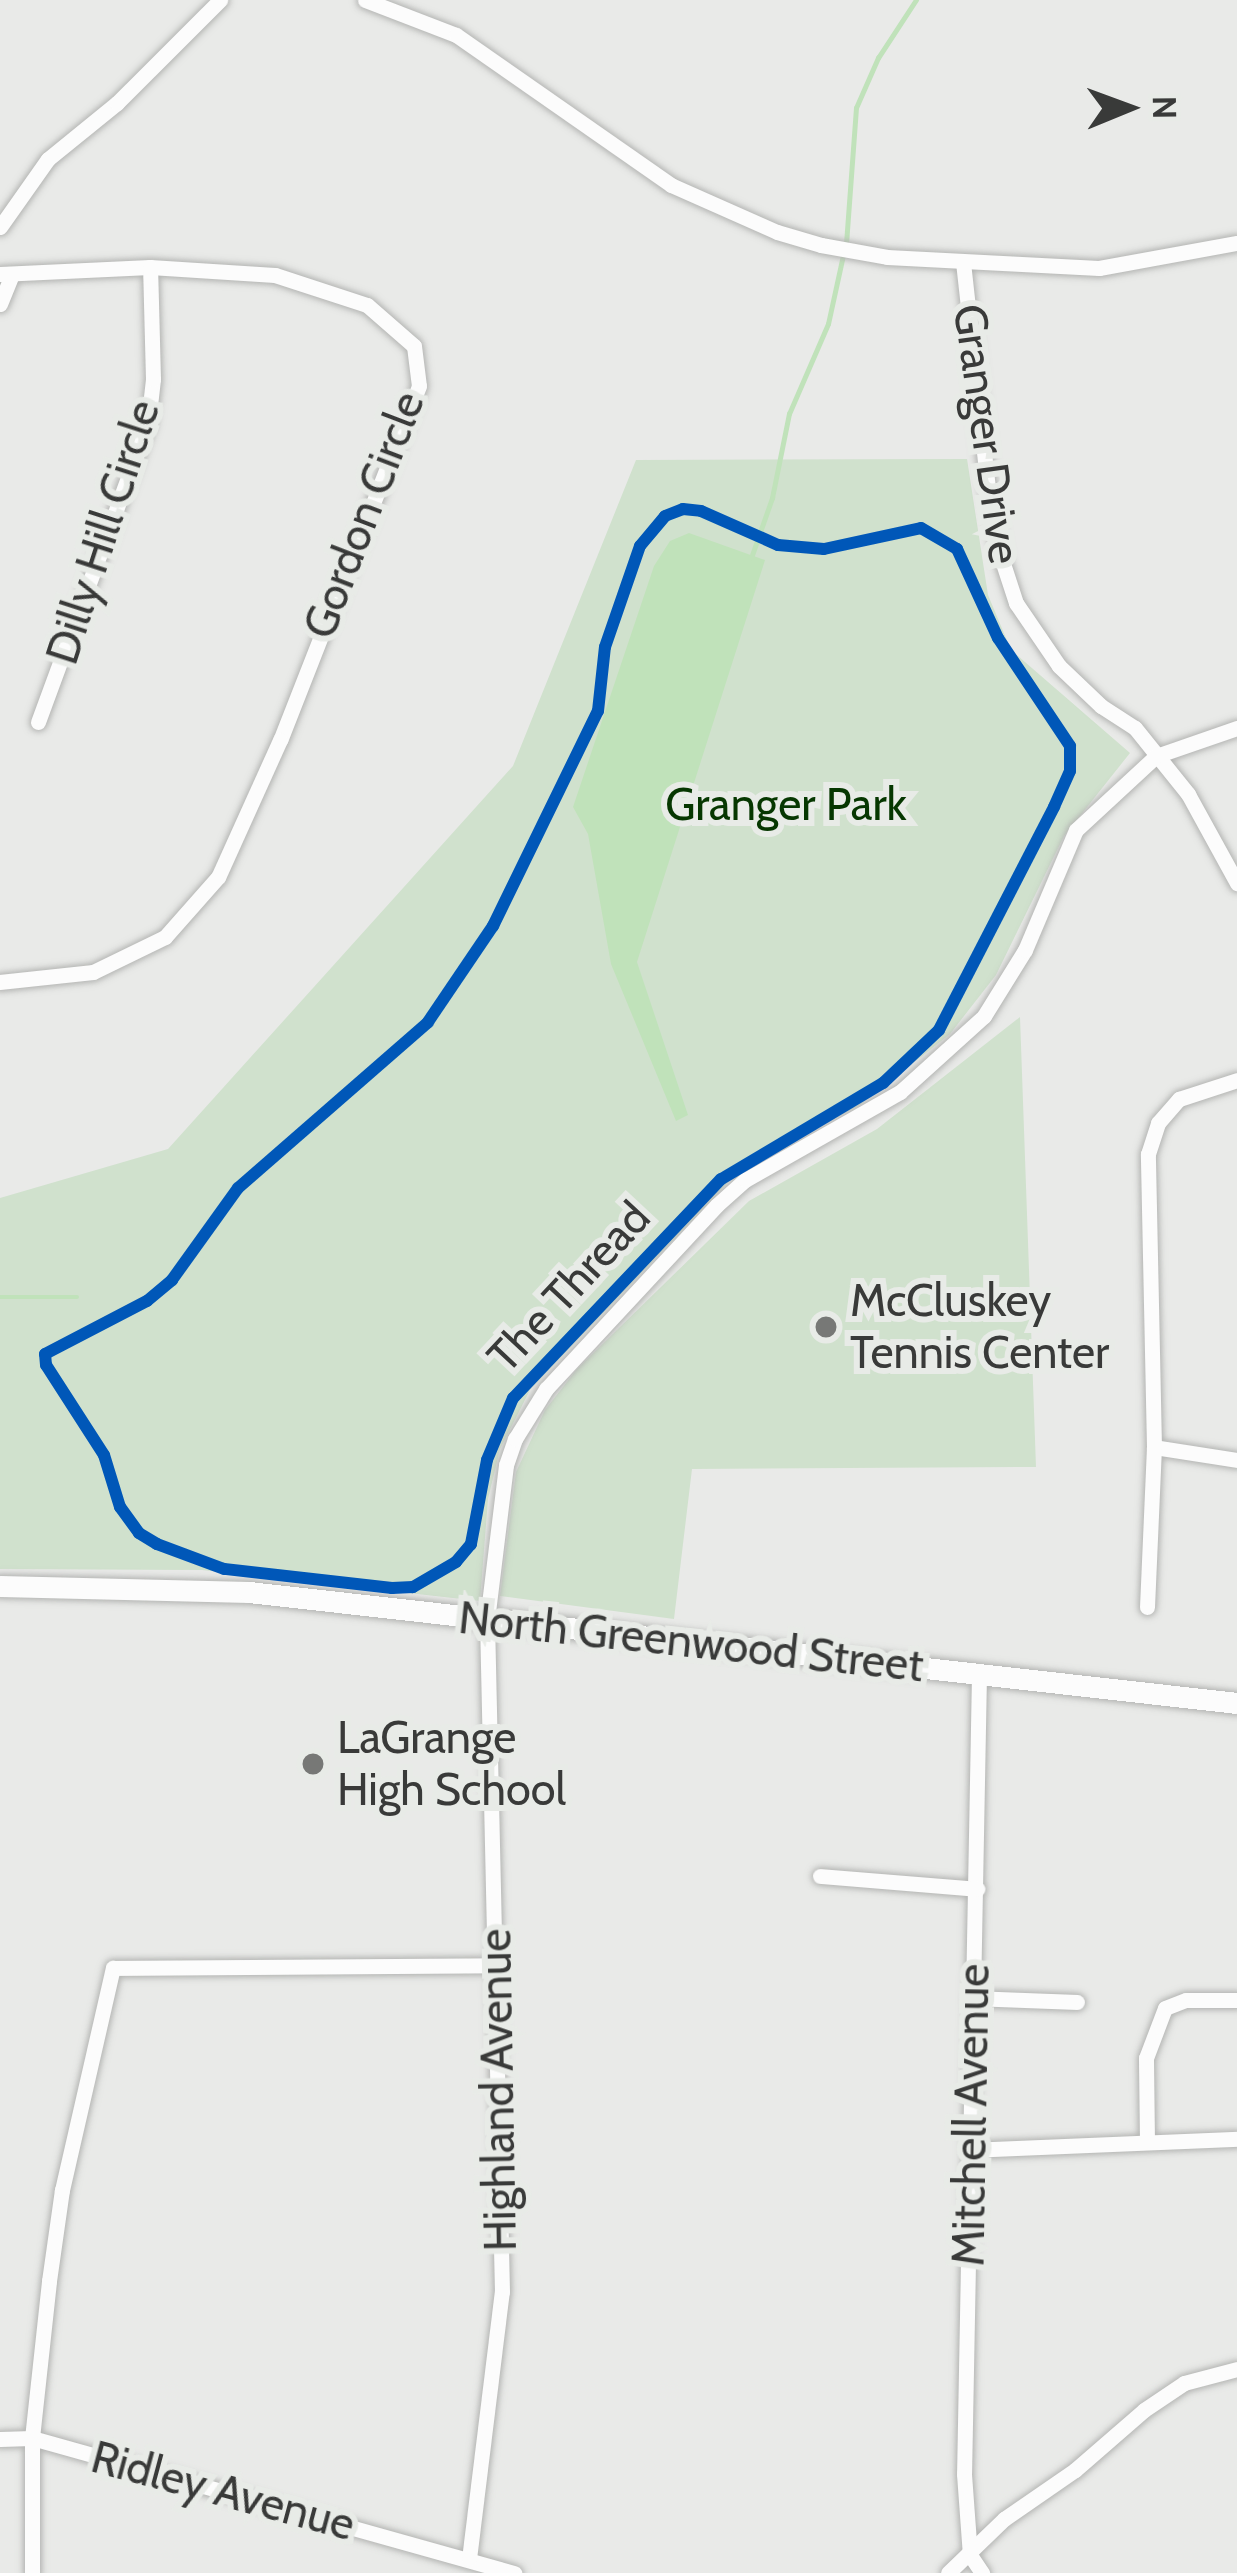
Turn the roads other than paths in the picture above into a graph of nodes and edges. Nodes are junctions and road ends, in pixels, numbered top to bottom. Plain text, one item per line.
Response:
1 (220, 0) edge
2 (364, 0) edge
3 (0, 227) edge
4 (1237, 243) edge
5 (963, 262) junction
6 (150, 268) junction
7 (6, 274) edge
8 (0, 304) edge
9 (38, 722) dead end
10 (1237, 728) edge
11 (1156, 755) junction
12 (1237, 883) edge
13 (0, 982) edge
14 (1237, 1080) edge
15 (1154, 1447) junction
16 (1237, 1460) edge
17 (0, 1586) edge
18 (1147, 1607) dead end
19 (487, 1620) junction
20 (979, 1674) junction
21 (1237, 1703) edge
22 (820, 1876) dead end
23 (977, 1889) junction
24 (495, 1965) junction
25 (972, 1998) junction
26 (1237, 2000) edge
27 (1077, 2002) dead end
28 (1237, 2139) edge
29 (1147, 2141) junction
30 (970, 2150) junction
31 (1237, 2369) edge
32 (32, 2438) junction
33 (0, 2439) edge
34 (970, 2555) junction
35 (470, 2559) junction
36 (32, 2573) edge
37 (514, 2573) edge
38 (948, 2573) edge
39 (982, 2573) edge

1 - 3 street
2 - 5 street
4 - 5 street
5 - 11 street, Granger Drive
6 - 7 street, Gordon Circle
6 - 9 street, Dilly Hill Circle
6 - 13 street, Gordon Circle
7 - 8 street
10 - 11 street
11 - 12 street, Granger Drive
11 - 19 street, Highland Avenue
14 - 15 street
15 - 16 street
15 - 18 street
17 - 19 main road, North Greenwood Street
19 - 20 main road, North Greenwood Street
19 - 24 street, Highland Avenue
20 - 21 main road, North Greenwood Street
20 - 23 street, Mitchell Avenue
22 - 23 street
23 - 25 street, Mitchell Avenue
24 - 32 street
24 - 35 street, Highland Avenue
25 - 27 street
25 - 30 street, Mitchell Avenue
26 - 29 street
28 - 29 street
29 - 30 street
30 - 34 street, Mitchell Avenue
31 - 34 street
32 - 33 street, Ridley Avenue
32 - 35 street, Ridley Avenue
32 - 36 street
34 - 38 street
34 - 39 street
35 - 37 street, Ridley Avenue

